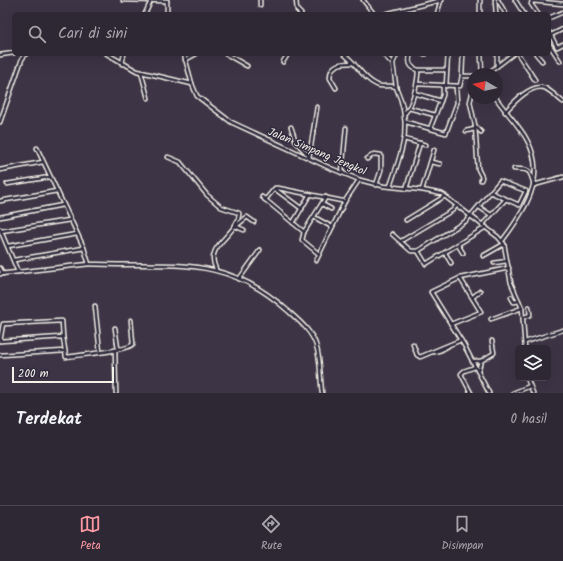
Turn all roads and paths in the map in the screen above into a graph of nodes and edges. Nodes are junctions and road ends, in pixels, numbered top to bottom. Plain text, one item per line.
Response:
1 (123, 0) edge
2 (260, 0) edge
3 (296, 0) edge
4 (363, 0) edge
5 (441, 0) edge
6 (480, 0) edge
7 (496, 0) edge
8 (515, 0) edge
9 (562, 0) edge
10 (151, 1) junction
11 (167, 1) edge
12 (531, 1) edge
13 (562, 4) edge
14 (260, 5) dead end
15 (147, 12) edge
16 (167, 12) edge
17 (299, 12) edge
18 (372, 12) edge
19 (393, 12) edge
20 (438, 12) edge
21 (480, 12) edge
22 (496, 12) edge
23 (505, 12) edge
24 (523, 12) edge
25 (537, 12) edge
26 (563, 12) edge
27 (551, 17) edge
28 (563, 29) edge
29 (551, 34) edge
30 (551, 36) edge
31 (563, 44) edge
32 (551, 47) edge
33 (12, 53) edge
34 (0, 55) edge
35 (24, 56) edge
36 (110, 56) edge
37 (124, 56) edge
38 (184, 56) edge
39 (192, 56) edge
40 (230, 56) edge
41 (287, 56) edge
42 (346, 56) edge
43 (385, 56) edge
44 (396, 56) edge
45 (410, 56) dead end
46 (448, 56) edge
47 (463, 56) edge
48 (481, 56) edge
49 (497, 56) edge
50 (510, 56) edge
51 (519, 56) edge
52 (538, 56) edge
53 (185, 60) junction
54 (542, 61) dead end
55 (560, 61) dead end
56 (283, 62) dead end
57 (354, 63) junction
58 (122, 64) junction
59 (393, 64) junction
60 (247, 66) dead end
61 (497, 66) junction
62 (482, 68) edge
63 (494, 68) edge
64 (418, 70) junction
65 (447, 70) junction
66 (141, 72) junction
67 (462, 76) junction
68 (467, 76) edge
69 (536, 80) dead end
70 (192, 84) junction
71 (417, 84) junction
72 (445, 86) junction
73 (396, 87) junction
74 (456, 87) junction
75 (336, 88) dead end
76 (414, 93) junction
77 (148, 98) dead end
78 (441, 101) junction
79 (563, 102) edge
80 (470, 104) edge
81 (500, 104) edge
82 (316, 107) dead end
83 (409, 108) junction
84 (505, 112) junction
85 (405, 113) junction
86 (436, 115) junction
87 (0, 122) edge
88 (406, 122) junction
89 (475, 125) junction
90 (291, 127) dead end
91 (346, 128) dead end
92 (430, 129) junction
93 (475, 129) junction
94 (466, 131) dead end
95 (481, 132) dead end
96 (404, 139) junction
97 (420, 143) junction
98 (426, 144) dead end
99 (37, 148) dead end
100 (434, 150) dead end
101 (168, 157) dead end
102 (309, 157) junction
103 (367, 159) dead end
104 (43, 162) junction
105 (431, 162) junction
106 (440, 164) dead end
107 (514, 169) dead end
108 (0, 170) edge
109 (342, 173) junction
110 (50, 177) junction
111 (563, 177) edge
112 (359, 180) junction
113 (481, 180) dead end
114 (7, 184) dead end
115 (376, 185) junction
116 (534, 185) junction
117 (390, 186) junction
118 (275, 189) junction
119 (406, 189) junction
120 (422, 190) junction
121 (56, 191) junction
122 (490, 192) junction
123 (310, 194) junction
124 (446, 196) junction
125 (262, 197) dead end
126 (326, 197) junction
127 (266, 200) junction
128 (345, 200) junction
129 (506, 200) junction
130 (0, 201) edge
131 (322, 204) junction
132 (63, 205) junction
133 (457, 205) junction
134 (478, 207) junction
135 (302, 209) junction
136 (331, 209) dead end
137 (491, 215) junction
138 (471, 216) junction
139 (0, 217) edge
140 (314, 217) junction
141 (70, 220) junction
142 (406, 220) dead end
143 (254, 222) dead end
144 (293, 223) junction
145 (482, 225) junction
146 (235, 226) junction
147 (332, 227) junction
148 (486, 227) junction
149 (0, 230) edge
150 (244, 230) dead end
151 (304, 232) junction
152 (77, 234) junction
153 (392, 234) dead end
154 (401, 241) junction
155 (502, 241) junction
156 (504, 244) junction
157 (458, 245) junction
158 (8, 246) junction
159 (84, 248) junction
160 (260, 250) dead end
161 (418, 251) junction
162 (445, 253) junction
163 (463, 253) dead end
164 (319, 254) junction
165 (483, 256) dead end
166 (14, 260) junction
167 (316, 260) dead end
168 (508, 261) junction
169 (451, 262) dead end
170 (494, 263) dead end
171 (89, 264) junction
172 (0, 268) edge
173 (509, 268) junction
174 (216, 269) junction
175 (18, 272) junction
176 (1, 274) edge
177 (460, 278) junction
178 (239, 279) junction
179 (480, 291) dead end
180 (511, 297) dead end
181 (473, 298) junction
182 (519, 301) junction
183 (95, 306) dead end
184 (529, 307) dead end
185 (522, 308) junction
186 (524, 317) junction
187 (491, 319) dead end
188 (131, 320) dead end
189 (451, 324) junction
190 (115, 328) dead end
191 (563, 330) edge
192 (63, 337) junction
193 (461, 340) junction
194 (0, 341) edge
195 (492, 341) dead end
196 (525, 342) joint
197 (413, 344) dead end
198 (116, 350) junction
199 (65, 351) junction
200 (100, 352) junction
201 (0, 355) edge
202 (472, 361) junction
203 (481, 362) junction
204 (475, 366) junction
205 (478, 371) junction
206 (528, 381) edge
207 (530, 386) junction
208 (116, 393) edge
209 (322, 393) edge
210 (471, 393) edge
211 (489, 393) edge
212 (514, 393) edge
213 (533, 393) edge

1 - 10 street
2 - 14 street
3 - 17 street
4 - 18 street
5 - 19 street
5 - 20 street
6 - 21 street
7 - 22 street
7 - 23 street
8 - 24 street
9 - 13 street
10 - 11 street
10 - 15 street
11 - 16 street
12 - 13 street
12 - 25 street
26 - 27 street
28 - 29 street
30 - 31 street
32 - 55 street
33 - 34 street
35 - 87 street
36 - 58 street
37 - 58 street
38 - 53 street, Jalan Simpang Jengkol
39 - 53 street
40 - 60 street
41 - 56 street
42 - 57 street
43 - 59 street
44 - 59 street
45 - 64 street
46 - 65 street
47 - 67 street
48 - 62 street
49 - 61 street
50 - 61 street
51 - 69 street
52 - 54 street
53 - 70 street, Jalan Simpang Jengkol
57 - 73 street
57 - 75 street
58 - 66 street
59 - 73 street
61 - 63 street
64 - 65 street
64 - 71 street
65 - 72 street
66 - 70 street
66 - 77 street
67 - 68 street
67 - 74 street
70 - 102 street, Jalan Simpang Jengkol
71 - 72 street
71 - 76 street
72 - 74 street
72 - 78 street
73 - 85 street
74 - 92 street
76 - 78 street
76 - 83 street
78 - 86 street
79 - 84 street
80 - 89 street
81 - 84 street
82 - 102 street
83 - 85 street
83 - 86 street
84 - 116 street
85 - 88 street
86 - 92 street
88 - 92 street
88 - 96 street
89 - 93 street
89 - 95 street
90 - 102 street
91 - 109 street
93 - 94 street
93 - 113 street
96 - 97 street
96 - 117 street
97 - 98 street
97 - 119 street
99 - 104 street
100 - 105 street
101 - 146 street
102 - 109 street, Jalan Simpang Jengkol
103 - 115 street
104 - 108 street
104 - 110 street
105 - 106 street
105 - 120 street
107 - 116 street
109 - 112 street, Jalan Simpang Jengkol
110 - 114 street
110 - 121 street
111 - 116 street
112 - 115 street, Jalan Simpang Jengkol
112 - 128 street
115 - 117 street, Jalan Simpang Jengkol
116 - 155 street
117 - 119 street, Jalan Simpang Jengkol
118 - 123 street
118 - 127 street
118 - 135 street
119 - 120 street, Jalan Simpang Jengkol
120 - 124 street, Jalan Simpang Jengkol
121 - 130 street
121 - 132 street
122 - 129 street
122 - 129 street
122 - 134 street
123 - 126 street
123 - 135 street
124 - 133 street, Jalan Simpang Jengkol
124 - 142 street
125 - 127 street
126 - 128 street
126 - 131 street
127 - 144 street
128 - 147 street
129 - 137 street
131 - 136 street
131 - 140 street
132 - 139 street
132 - 141 street
133 - 138 street, Jalan Simpang Jengkol
133 - 154 street
134 - 137 street
134 - 138 street
135 - 144 street
137 - 145 street
138 - 145 street, Jalan Simpang Jengkol
138 - 161 street
140 - 147 street
140 - 151 street
141 - 149 street
141 - 152 street
143 - 146 street
144 - 151 street
145 - 148 street, Jalan Simpang Jengkol
146 - 150 street
146 - 174 street
147 - 164 street
148 - 155 street, Jalan Simpang Jengkol
148 - 157 street
149 - 158 street
151 - 164 street
152 - 158 street
152 - 159 street
153 - 154 street
154 - 161 street
155 - 156 street, Jalan Simpang Jengkol
156 - 165 street
156 - 168 street, Jalan Simpang Jengkol
157 - 162 street
157 - 163 street
158 - 166 street
159 - 166 street
159 - 171 street
160 - 178 street
161 - 162 street
162 - 169 street
164 - 167 street
166 - 175 street
168 - 170 street
168 - 173 street, Jalan Simpang Jengkol
171 - 174 street
171 - 175 street
172 - 176 street
173 - 177 street
173 - 182 street, Jalan Simpang Jengkol
174 - 178 street
175 - 176 street
177 - 181 street
177 - 189 street
178 - 209 street
179 - 181 street
180 - 182 street
181 - 189 street
182 - 185 street, Jalan Simpang Jengkol
183 - 200 street
184 - 186 street
185 - 186 street, Jalan Simpang Jengkol
185 - 187 street
186 - 196 street, Jalan Simpang Jengkol
188 - 198 street
189 - 193 street
190 - 198 street
191 - 196 street
192 - 194 street
192 - 194 street
192 - 199 street
193 - 197 street
193 - 202 street
195 - 203 street
198 - 200 street
198 - 208 street
199 - 200 street
199 - 201 street
202 - 203 street
202 - 204 street
203 - 205 street
204 - 205 street
204 - 210 street
205 - 211 street
206 - 207 street
207 - 212 street
207 - 213 street

